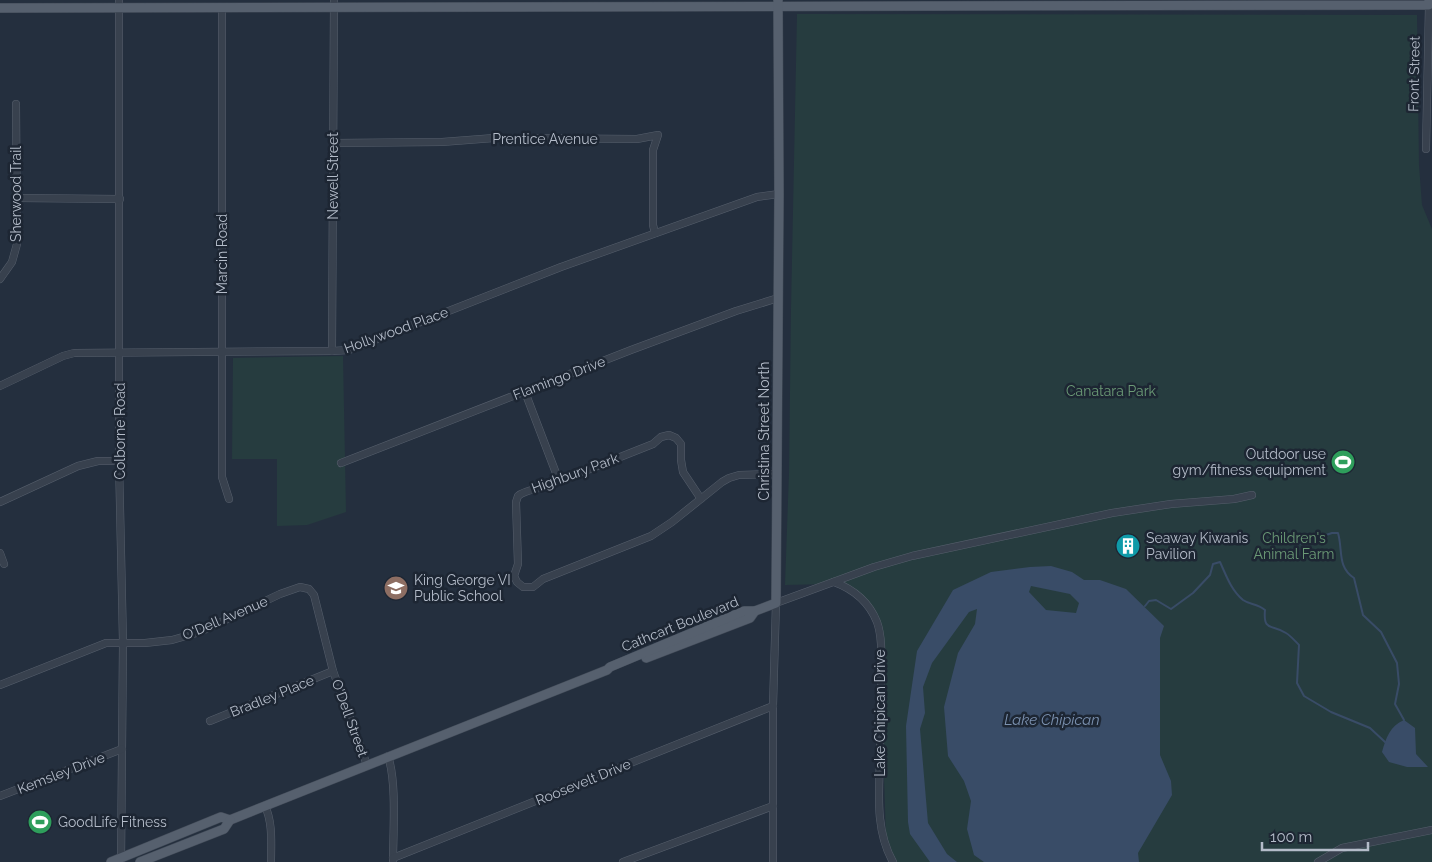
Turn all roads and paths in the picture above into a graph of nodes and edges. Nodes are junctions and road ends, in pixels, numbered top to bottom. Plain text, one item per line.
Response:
1 (110, 0) edge
2 (1282, 2) edge
3 (334, 3) edge
4 (778, 3) edge
5 (1430, 3) edge
6 (120, 4) edge
7 (0, 8) edge
8 (95, 8) junction
9 (222, 8) junction
10 (16, 104) dead end
11 (1429, 133) edge
12 (333, 143) junction
13 (1426, 150) dead end
14 (779, 194) junction
15 (17, 198) junction
16 (120, 199) junction
17 (655, 233) junction
18 (0, 278) edge
19 (778, 298) junction
20 (222, 351) junction
21 (332, 351) junction
22 (120, 352) junction
23 (0, 386) edge
24 (525, 392) junction
25 (120, 461) junction
26 (342, 463) dead end
27 (778, 474) junction
28 (559, 481) junction
29 (1252, 496) dead end
30 (229, 499) dead end
31 (701, 499) junction
32 (0, 502) edge
33 (0, 552) edge
34 (4, 564) dead end
35 (834, 582) junction
36 (776, 603) junction
37 (123, 642) junction
38 (334, 671) junction
39 (0, 685) edge
40 (773, 706) junction
41 (210, 720) dead end
42 (122, 749) junction
43 (388, 756) junction
44 (367, 765) junction
45 (0, 796) edge
46 (265, 806) junction
47 (772, 806) junction
48 (230, 820) junction
49 (1432, 830) edge
50 (121, 860) edge
51 (393, 860) edge
52 (111, 862) edge
53 (140, 862) edge
54 (271, 862) edge
55 (623, 862) edge
56 (773, 862) edge
57 (894, 862) edge
58 (1318, 862) edge

1 - 8 main road
2 - 4 main road
2 - 5 main road
3 - 4 main road
3 - 9 main road
3 - 12 street, Newell Street
4 - 14 main road, Christina Street North
5 - 11 street, Front Street
6 - 8 main road
6 - 9 main road
6 - 16 street, Colborne Road
7 - 8 main road
9 - 20 street, Marcin Road
10 - 15 street, Sherwood Trail
11 - 13 street, Front Street
12 - 17 street, Prentice Avenue
12 - 21 street, Newell Street
14 - 17 street, Hollywood Place
14 - 19 main road, Christina Street North
15 - 16 street
15 - 18 street, Sherwood Trail
16 - 22 street, Colborne Road
17 - 21 street, Hollywood Place
19 - 24 street, Flamingo Drive
19 - 27 main road, Christina Street North
20 - 21 street, Hollywood Place
20 - 22 street, Hollywood Place
20 - 30 street, Marcin Road
22 - 23 street, Hollywood Place
22 - 25 street, Colborne Road
24 - 26 street, Flamingo Drive
24 - 28 street
25 - 32 street
25 - 37 street, Colborne Road
27 - 31 street, Highbury Park
27 - 36 main road, Christina Street North
28 - 31 street, Highbury Park
28 - 31 street, Highbury Park
29 - 35 street
33 - 34 street
35 - 36 street
35 - 57 street, Lake Chipican Drive
36 - 40 street, Christina Street North
36 - 43 main road, Cathcart Boulevard
37 - 38 street, O'Dell Avenue
37 - 39 street, O'Dell Avenue
37 - 42 street, Colborne Road
38 - 41 street, Bradley Place
38 - 44 street, O'Dell Street
40 - 47 street, Christina Street North
40 - 51 street, Roosevelt Drive
42 - 45 street, Kemsley Drive
42 - 50 street, Colborne Road
43 - 44 main road, Cathcart Boulevard
43 - 51 street
44 - 46 main road, Cathcart Boulevard
46 - 48 main road, Cathcart Boulevard
46 - 54 street
47 - 55 street
47 - 56 street, Christina Street North
48 - 50 main road
48 - 53 main road
49 - 58 street
50 - 52 main road

